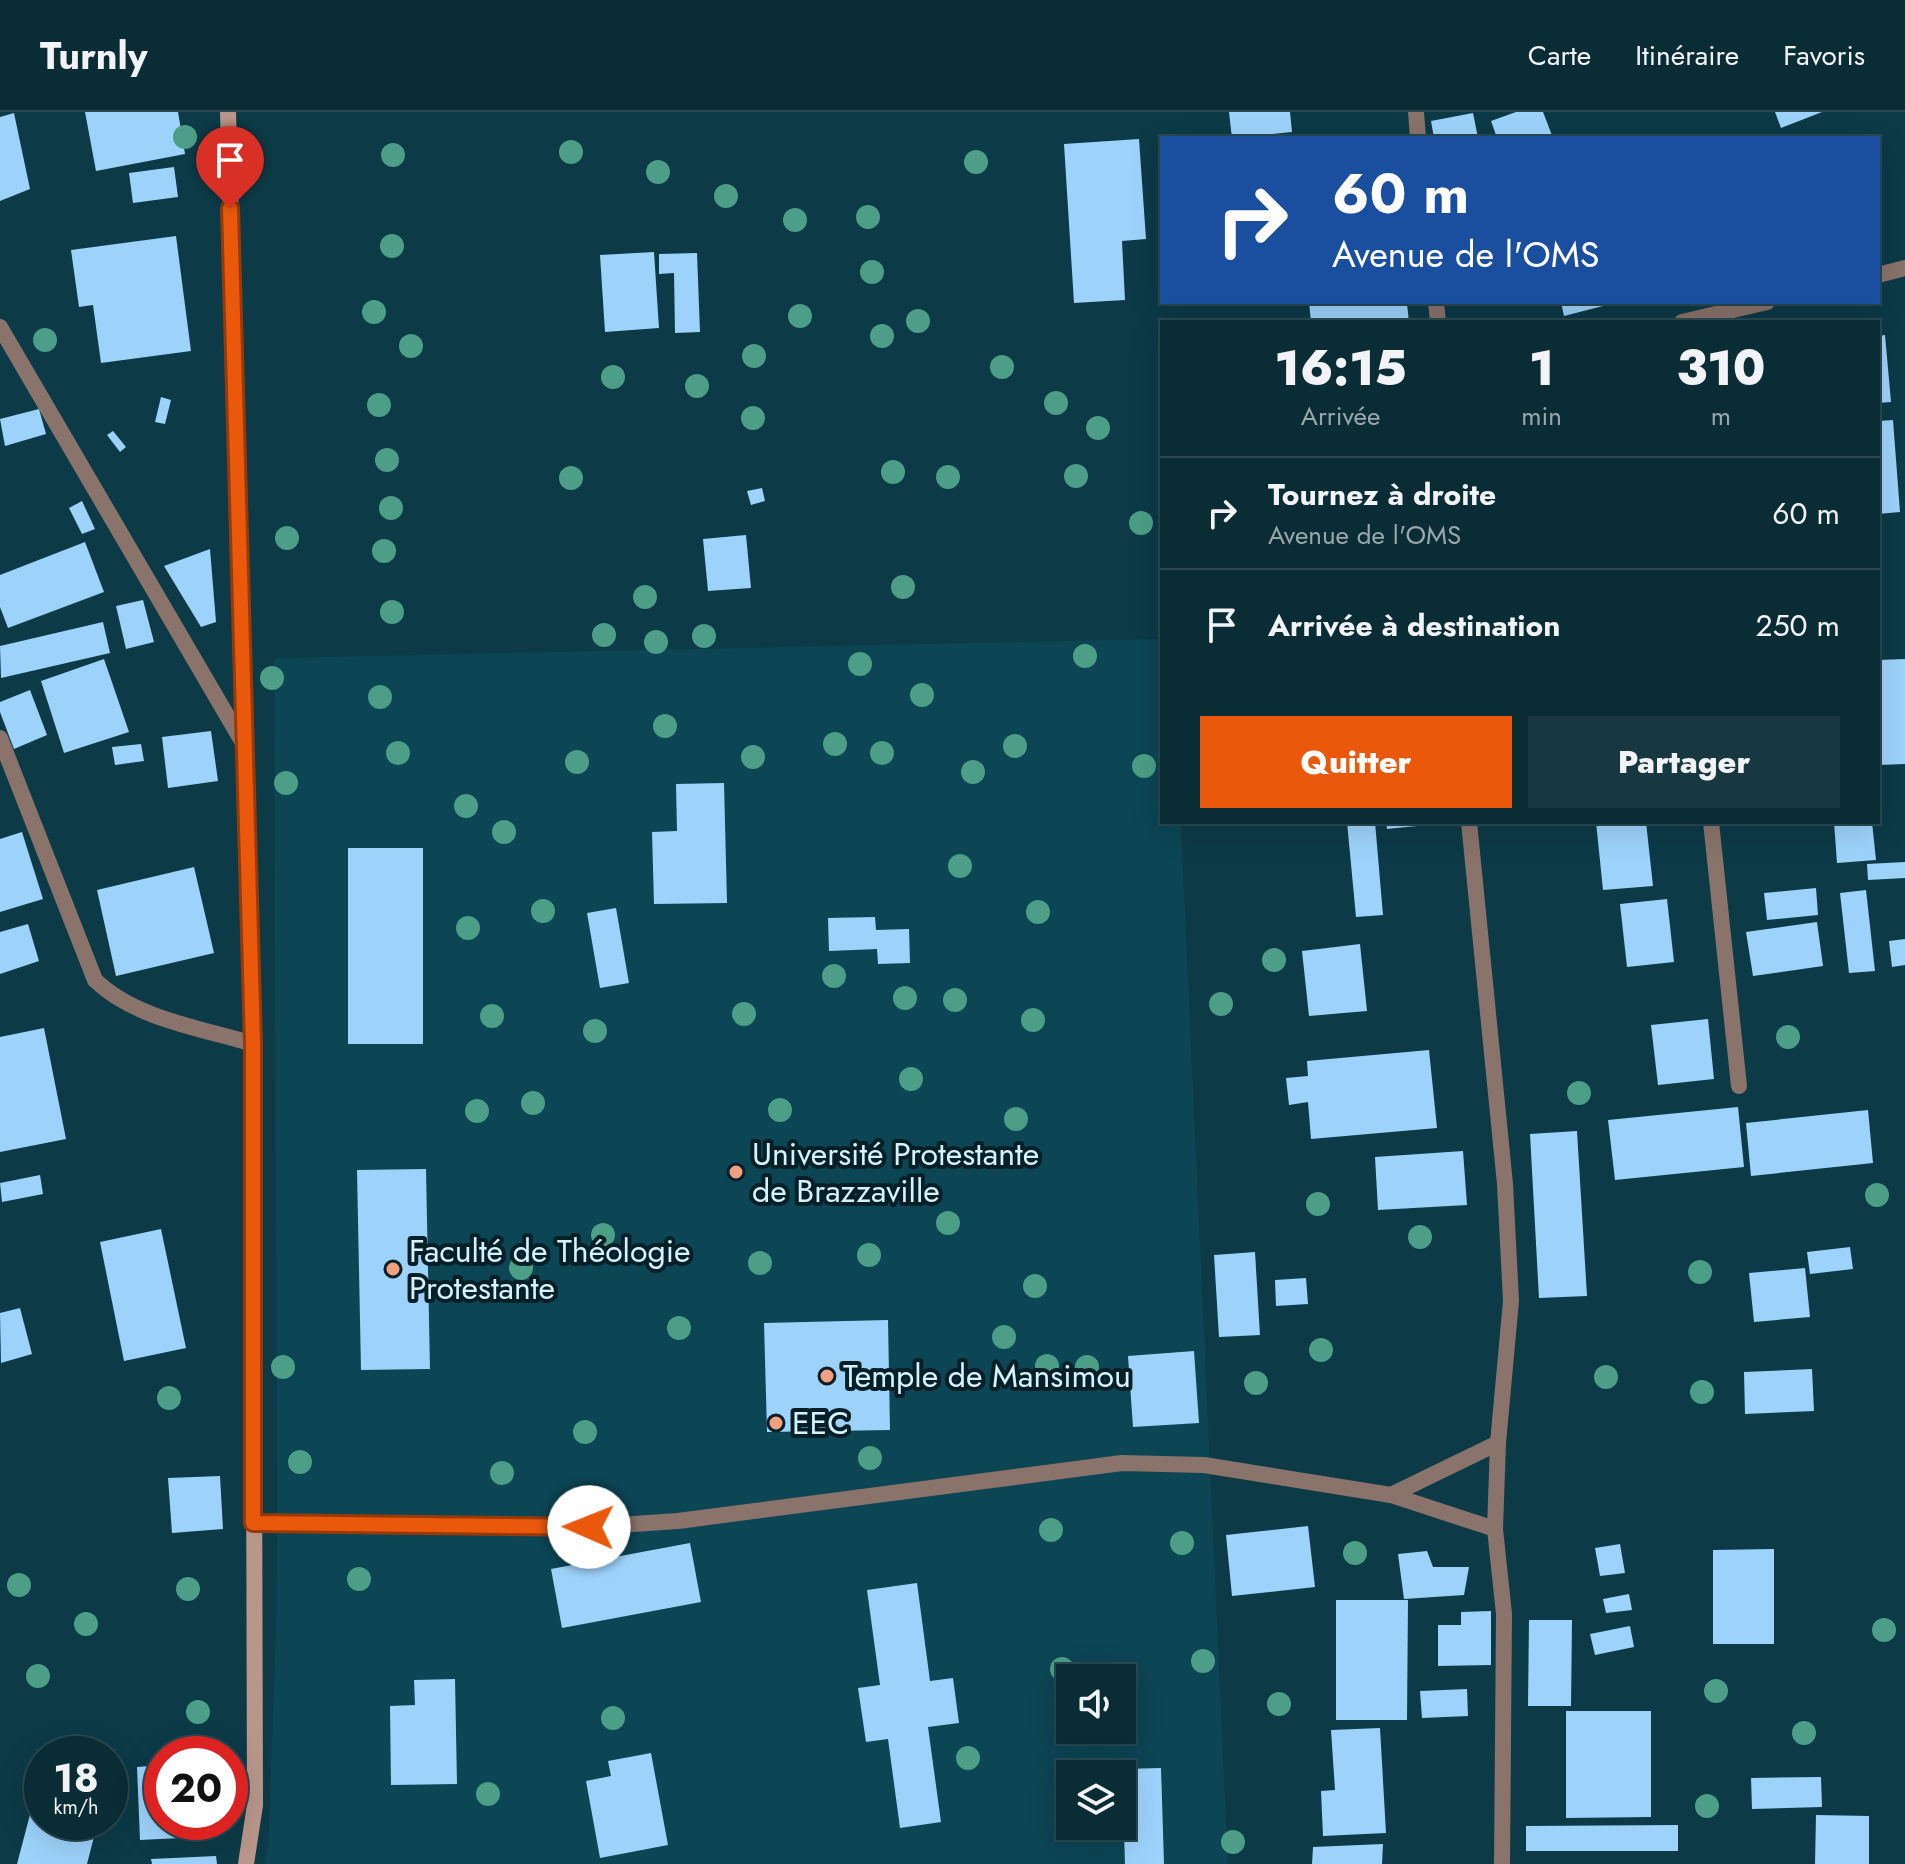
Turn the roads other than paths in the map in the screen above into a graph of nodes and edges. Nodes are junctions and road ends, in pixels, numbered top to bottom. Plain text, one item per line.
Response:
1 (228, 112) edge
2 (1416, 112) edge
3 (1418, 136) edge
4 (1905, 268) edge
5 (1880, 274) edge
6 (1758, 304) edge
7 (1690, 320) edge
8 (0, 327) edge
9 (0, 738) edge
10 (247, 749) junction
11 (1469, 824) edge
12 (1711, 824) edge
13 (253, 1044) junction
14 (1739, 1086) dead end
15 (1498, 1443) junction
16 (1391, 1495) junction
17 (253, 1523) junction
18 (1495, 1529) junction
19 (246, 1864) edge
20 (1502, 1864) edge

1 - 10 street
2 - 3 street
4 - 5 street
6 - 7 street
8 - 10 street
9 - 13 street
10 - 13 street
11 - 15 street
12 - 14 street
13 - 17 street
15 - 16 street
15 - 18 street
16 - 17 street
16 - 18 street
17 - 19 street
18 - 20 street

